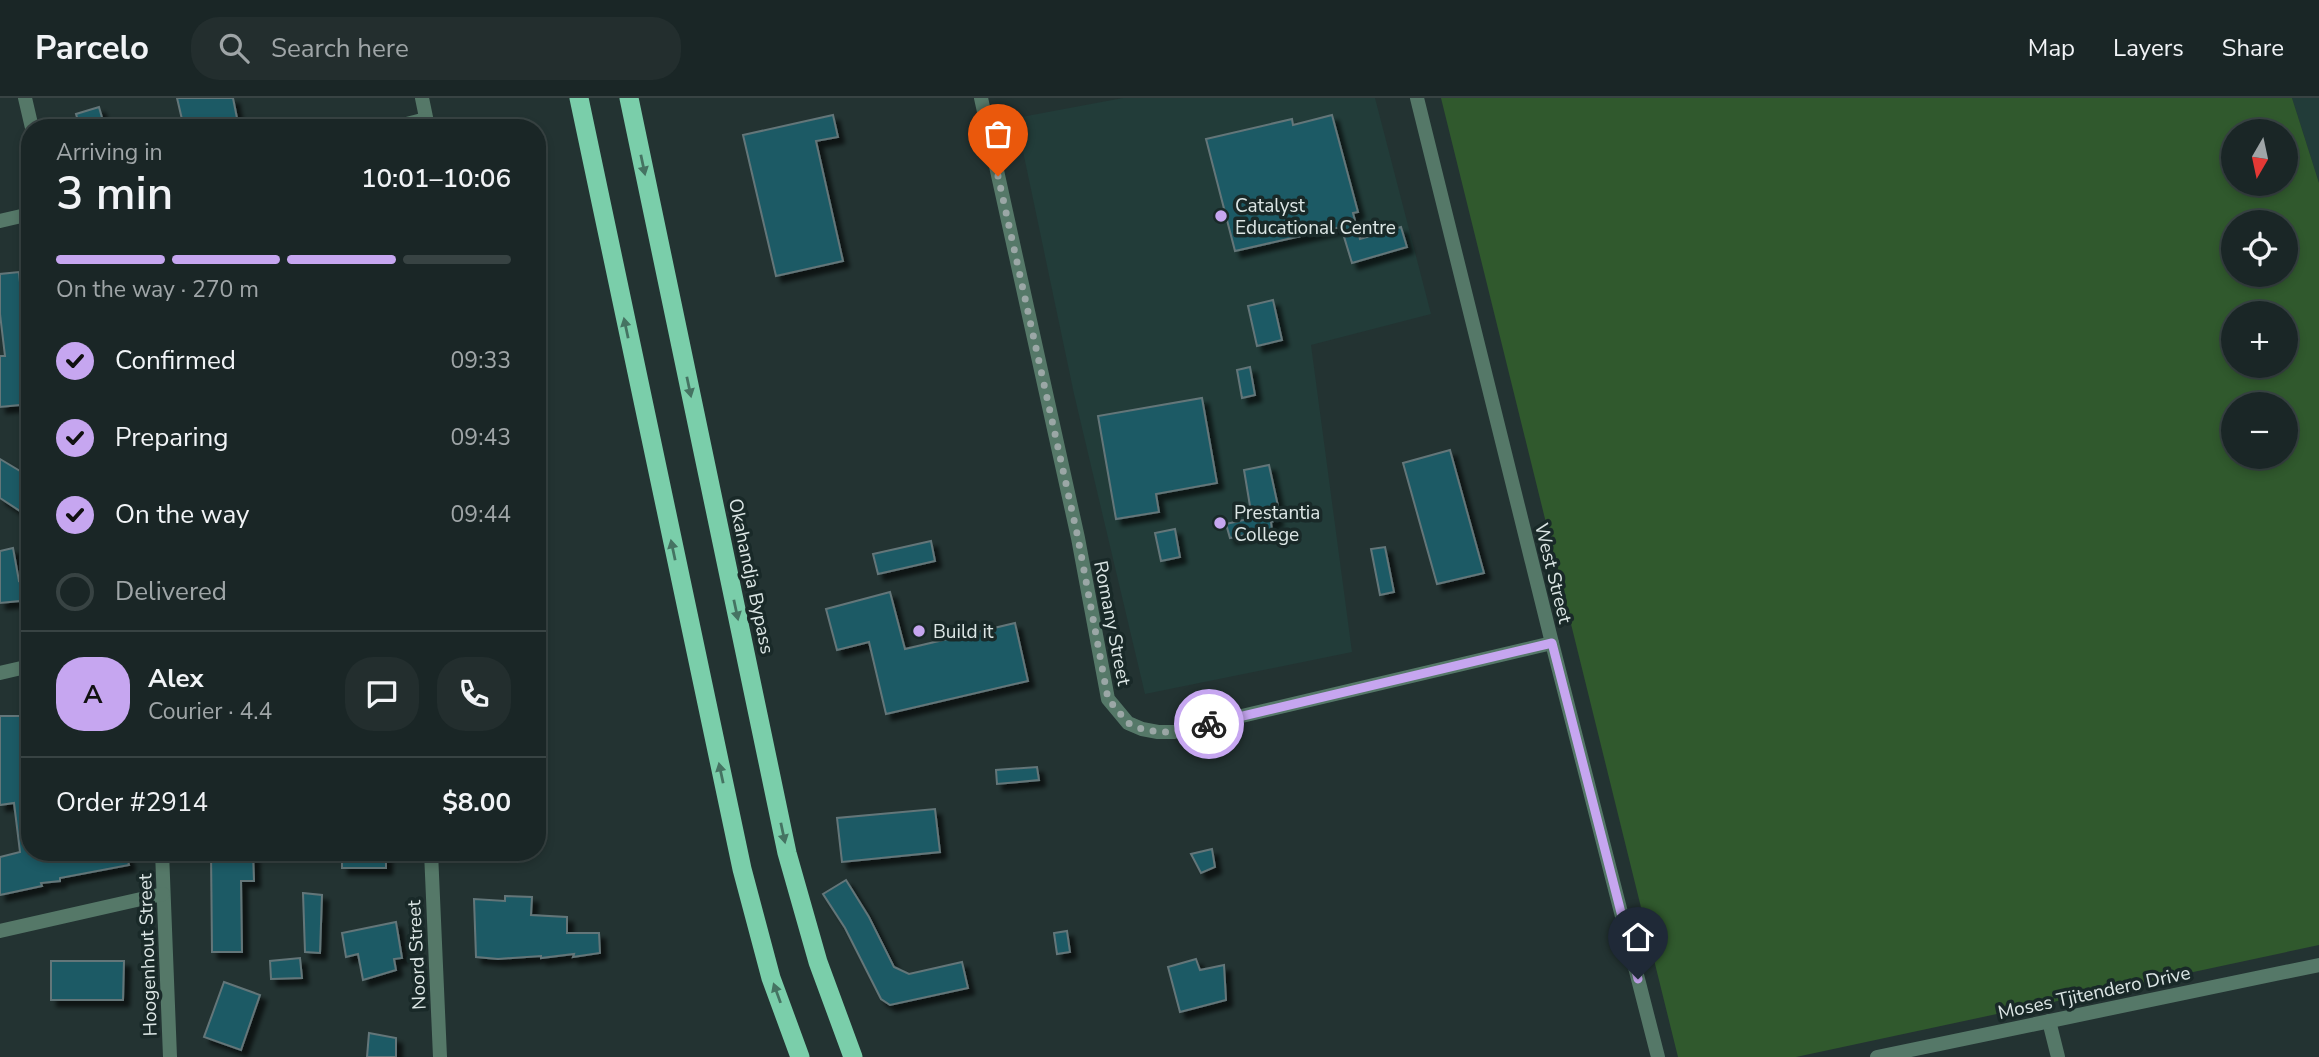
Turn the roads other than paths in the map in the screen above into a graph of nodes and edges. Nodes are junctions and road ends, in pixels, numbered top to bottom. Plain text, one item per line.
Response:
1 (25, 98) edge
2 (422, 98) edge
3 (579, 98) edge
4 (629, 98) edge
5 (981, 98) edge
6 (1417, 98) edge
7 (30, 119) edge
8 (426, 119) edge
9 (21, 216) edge
10 (0, 220) edge
11 (1552, 643) junction
12 (21, 668) edge
13 (0, 673) edge
14 (162, 861) edge
15 (431, 861) edge
16 (163, 894) junction
17 (0, 931) edge
18 (2319, 965) edge
19 (2049, 1021) junction
20 (170, 1057) edge
21 (440, 1057) edge
22 (800, 1057) edge
23 (853, 1057) edge
24 (1658, 1057) edge
25 (1877, 1057) edge
26 (2058, 1057) edge

1 - 7 street
2 - 8 street
22 -> 3 highway
4 -> 23 highway, Okahandja Bypass
5 - 11 street, Romany Street
6 - 11 street, West Street
9 - 10 street
11 - 24 street, West Street
12 - 13 street
14 - 16 street, Hoogenhout Street
15 - 21 street, Noord Street
16 - 17 street
16 - 20 street, Hoogenhout Street
18 - 19 street, Moses Tjitendero Drive
19 - 25 street, Moses Tjitendero Drive
19 - 26 street

